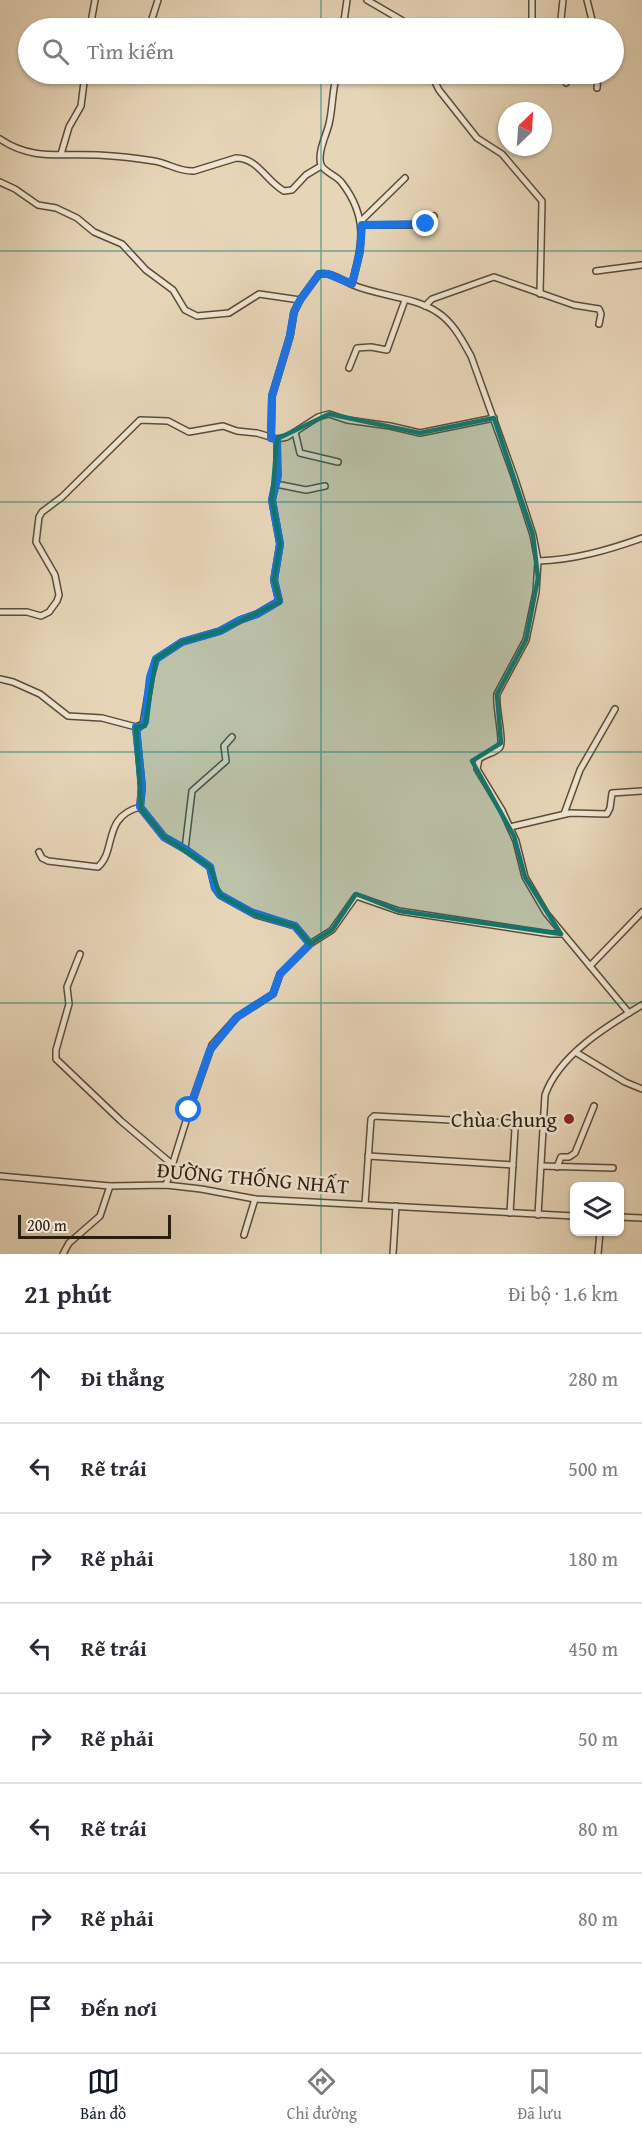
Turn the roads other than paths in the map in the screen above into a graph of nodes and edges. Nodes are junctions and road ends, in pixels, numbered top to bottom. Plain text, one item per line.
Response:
1 (95, 0) edge
2 (158, 0) edge
3 (347, 0) edge
4 (367, 0) edge
5 (532, 0) edge
6 (563, 0) edge
7 (587, 0) edge
8 (92, 18) edge
9 (152, 18) edge
10 (344, 18) edge
11 (398, 18) edge
12 (532, 18) edge
13 (561, 18) edge
14 (592, 18) edge
15 (84, 84) edge
16 (335, 84) edge
17 (436, 84) edge
18 (597, 84) edge
19 (597, 88) dead end
20 (0, 139) edge
21 (61, 154) junction
22 (321, 166) junction
23 (405, 178) dead end
24 (0, 182) edge
25 (434, 216) dead end
26 (361, 223) junction
27 (642, 265) edge
28 (596, 271) dead end
29 (352, 284) junction
30 (540, 294) junction
31 (300, 300) junction
32 (405, 300) junction
33 (425, 306) junction
34 (599, 324) dead end
35 (349, 368) dead end
36 (494, 418) junction
37 (295, 432) junction
38 (274, 439) junction
39 (338, 462) dead end
40 (276, 484) junction
41 (325, 486) dead end
42 (642, 538) edge
43 (538, 561) junction
44 (0, 612) edge
45 (0, 679) edge
46 (615, 709) dead end
47 (136, 727) junction
48 (232, 737) dead end
49 (642, 791) edge
50 (140, 807) junction
51 (564, 814) junction
52 (510, 827) junction
53 (185, 849) junction
54 (39, 852) dead end
55 (642, 912) edge
56 (561, 933) junction
57 (310, 944) junction
58 (80, 954) dead end
59 (590, 966) junction
60 (642, 1005) edge
61 (629, 1013) junction
62 (577, 1053) junction
63 (642, 1089) edge
64 (594, 1106) dead end
65 (368, 1156) junction
66 (173, 1165) junction
67 (513, 1165) junction
68 (541, 1166) junction
69 (557, 1167) junction
70 (613, 1168) dead end
71 (0, 1176) edge
72 (166, 1185) junction
73 (110, 1186) junction
74 (255, 1199) junction
75 (364, 1204) junction
76 (396, 1206) junction
77 (510, 1214) junction
78 (538, 1215) junction
79 (570, 1216) edge
80 (624, 1217) edge
81 (642, 1218) edge
82 (244, 1236) dead end
83 (600, 1236) edge
84 (63, 1254) edge
85 (393, 1254) edge
86 (598, 1254) edge

1 - 8 street
2 - 9 street
3 - 10 street
4 - 11 street
5 - 12 street
6 - 13 street
7 - 14 street
15 - 21 street
16 - 22 street
17 - 30 street
18 - 19 street
20 - 21 street
21 - 22 street
22 - 26 street
23 - 26 street
24 - 31 street
25 - 26 street
26 - 29 street
27 - 28 street
29 - 31 street
29 - 32 street
30 - 33 street
30 - 34 street
31 - 38 street
32 - 33 street
32 - 35 street
33 - 36 street
36 - 37 street
36 - 43 street
37 - 38 street
37 - 39 street
38 - 40 street
38 - 44 street
40 - 41 street
40 - 47 street
42 - 43 street
43 - 52 street
45 - 47 street
46 - 51 street
47 - 50 street
48 - 53 street
49 - 51 street
50 - 53 street
50 - 54 street
51 - 52 street
52 - 56 street
53 - 57 street
55 - 59 street
56 - 57 street
56 - 59 street
57 - 66 street
58 - 66 street
59 - 61 street
60 - 61 street
61 - 62 street
62 - 63 street
62 - 68 street
64 - 69 street
65 - 67 street
65 - 67 street
65 - 75 street
66 - 72 street
67 - 77 street
68 - 69 street
68 - 78 street
69 - 70 street
71 - 73 street, ĐƯỜNG THỐNG NHẤT
72 - 73 street, ĐƯỜNG THỐNG NHẤT
72 - 74 street, ĐƯỜNG THỐNG NHẤT
73 - 84 street
74 - 75 street, ĐƯỜNG THỐNG NHẤT
74 - 82 street
75 - 76 street, ĐƯỜNG THỐNG NHẤT
76 - 77 street, ĐƯỜNG THỐNG NHẤT
76 - 85 street
77 - 78 street, ĐƯỜNG THỐNG NHẤT
78 - 79 street, ĐƯỜNG THỐNG NHẤT
80 - 81 street
83 - 86 street

